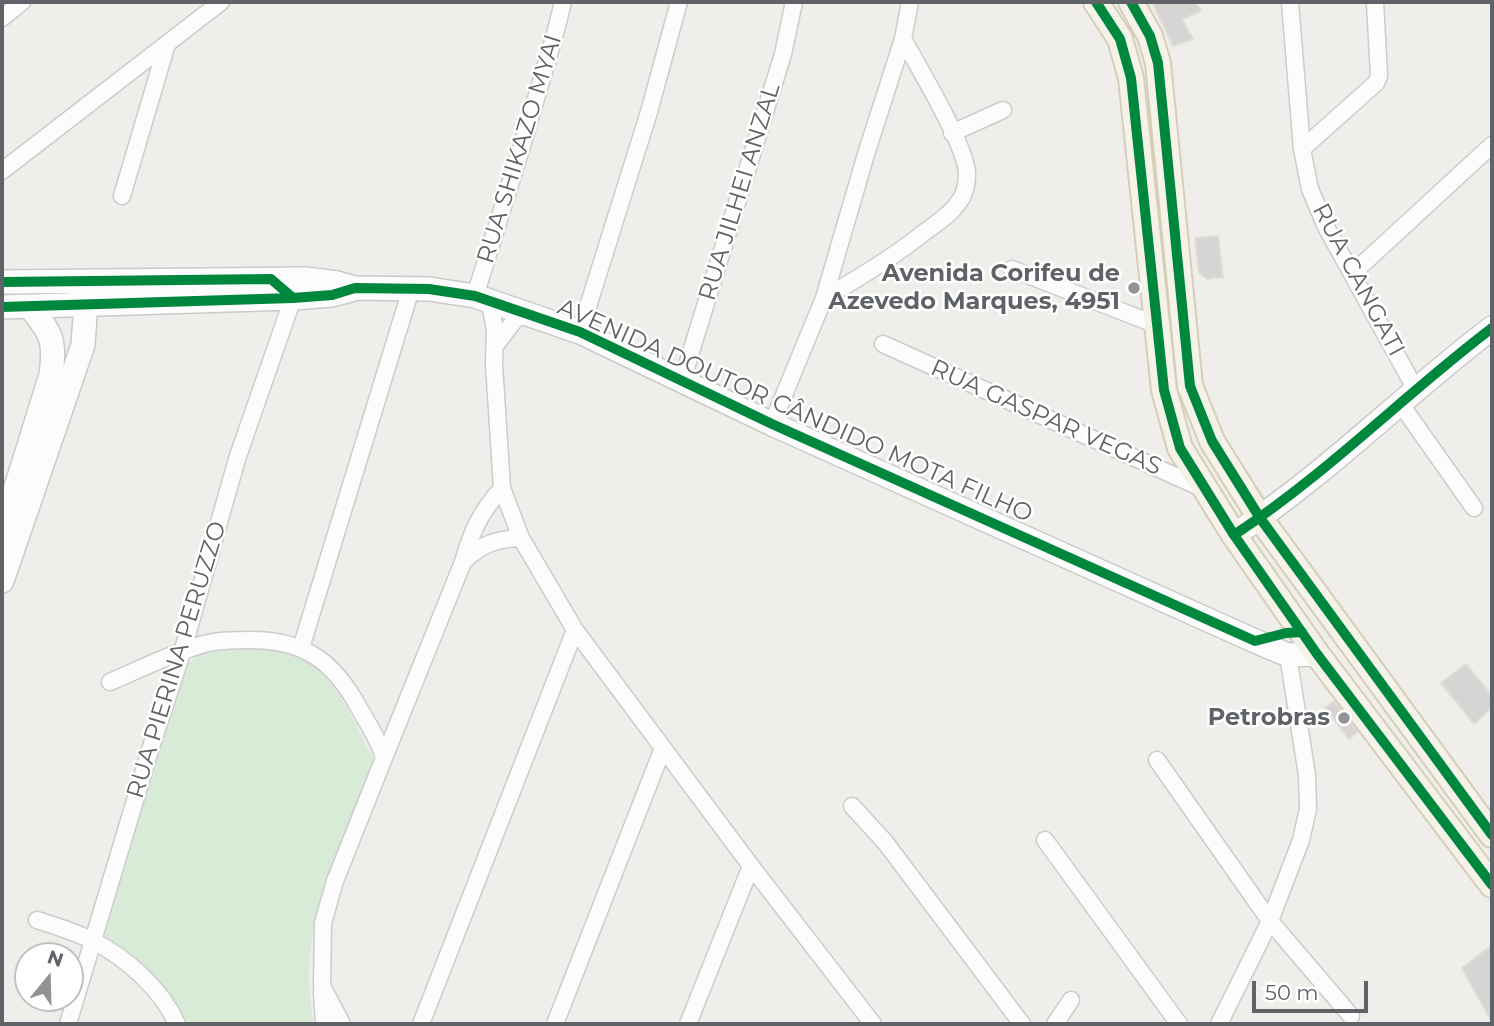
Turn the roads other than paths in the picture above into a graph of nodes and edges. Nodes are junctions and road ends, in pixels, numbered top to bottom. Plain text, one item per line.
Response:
1 (22, 2) edge
2 (221, 2) edge
3 (563, 2) edge
4 (680, 2) edge
5 (794, 2) edge
6 (910, 2) edge
7 (1096, 2) edge
8 (1131, 2) edge
9 (1290, 2) edge
10 (1375, 2) edge
11 (2, 18) edge
12 (903, 39) junction
13 (167, 44) junction
14 (1003, 110) dead end
15 (952, 133) junction
16 (1492, 145) edge
17 (1302, 149) junction
18 (2, 171) edge
19 (122, 196) dead end
20 (1012, 269) dead end
21 (1353, 273) junction
22 (79, 280) junction
23 (6, 282) edge
24 (355, 288) junction
25 (411, 289) junction
26 (293, 298) junction
27 (482, 298) junction
28 (824, 299) junction
29 (107, 303) junction
30 (83, 304) junction
31 (14, 307) edge
32 (525, 312) junction
33 (1157, 325) junction
34 (1492, 328) edge
35 (580, 332) junction
36 (84, 340) junction
37 (54, 344) junction
38 (883, 344) dead end
39 (494, 348) junction
40 (682, 381) junction
41 (1408, 396) junction
42 (53, 399) junction
43 (772, 424) junction
44 (502, 488) junction
45 (1208, 491) junction
46 (1474, 508) dead end
47 (1260, 518) junction
48 (2, 532) edge
49 (1234, 535) junction
50 (521, 538) junction
51 (463, 562) junction
52 (2, 581) edge
53 (575, 630) junction
54 (1302, 632) junction
55 (1342, 633) junction
56 (1255, 641) junction
57 (301, 648) junction
58 (182, 653) junction
59 (1317, 654) junction
60 (1288, 655) junction
61 (110, 682) dead end
62 (663, 748) junction
63 (384, 758) junction
64 (1157, 760) dead end
65 (852, 806) dead end
66 (1492, 835) edge
67 (1045, 839) dead end
68 (751, 866) junction
69 (1492, 885) edge
70 (37, 920) dead end
71 (1270, 921) junction
72 (93, 941) junction
73 (322, 986) junction
74 (1071, 1000) dead end
75 (1351, 1016) dead end
76 (690, 1023) edge
77 (68, 1024) edge
78 (177, 1024) edge
79 (324, 1024) edge
80 (342, 1024) edge
81 (421, 1024) edge
82 (555, 1024) edge
83 (873, 1024) edge
84 (1022, 1024) edge
85 (1055, 1024) edge
86 (1179, 1024) edge
87 (1219, 1024) edge

1 - 11 street
2 - 13 street
3 - 27 street, RUA SHIKAZO MYAI
4 - 35 street
5 - 40 street, RUA JILHEI ANZAL
6 - 12 street
7 - 33 main road
8 - 47 main road
9 - 17 street, RUA CANGATI
10 - 17 street
12 - 15 street
12 - 28 street
13 - 18 street
13 - 19 street
14 - 15 street
15 - 28 street
16 - 21 street
17 - 21 street, RUA CANGATI
20 - 33 street
21 - 41 street, RUA CANGATI
22 - 23 main road, AVENIDA DOUTOR CÂNDIDO MOTA FILHO
22 - 24 main road, AVENIDA DOUTOR CÂNDIDO MOTA FILHO
22 - 30 main road
23 - 31 main road
24 - 25 main road, AVENIDA DOUTOR CÂNDIDO MOTA FILHO
24 - 26 main road, AVENIDA DOUTOR CÂNDIDO MOTA FILHO
25 - 27 main road, AVENIDA DOUTOR CÂNDIDO MOTA FILHO
25 - 57 street
26 - 29 main road, AVENIDA DOUTOR CÂNDIDO MOTA FILHO
26 - 58 street, RUA PIERINA PERUZZO
27 - 32 main road, AVENIDA DOUTOR CÂNDIDO MOTA FILHO
27 - 39 street
28 - 43 street
29 - 30 main road, AVENIDA DOUTOR CÂNDIDO MOTA FILHO
29 - 36 main road
30 - 31 main road, AVENIDA DOUTOR CÂNDIDO MOTA FILHO
30 - 36 main road
31 - 37 main road
32 - 35 main road, AVENIDA DOUTOR CÂNDIDO MOTA FILHO
32 - 39 street
33 - 45 main road
34 - 41 main road
35 - 40 main road, AVENIDA DOUTOR CÂNDIDO MOTA FILHO
36 - 37 main road
36 - 42 main road
37 - 42 main road
38 - 45 street, RUA GASPAR VEGAS
39 - 44 street
40 - 43 main road, AVENIDA DOUTOR CÂNDIDO MOTA FILHO
41 - 46 street, RUA CANGATI
41 - 47 main road
42 - 48 main road
42 - 52 main road
43 - 56 main road, AVENIDA DOUTOR CÂNDIDO MOTA FILHO
44 - 50 street
44 - 51 street
45 - 49 main road
47 - 49 main road
47 - 55 main road
49 - 54 main road
50 - 51 street
50 - 53 street
51 - 63 street
53 - 62 street
53 - 81 street
54 - 55 main road
54 - 56 main road
54 - 59 main road
55 - 66 main road
56 - 60 main road, AVENIDA DOUTOR CÂNDIDO MOTA FILHO
57 - 58 street
57 - 63 street
58 - 61 street
58 - 72 street, RUA PIERINA PERUZZO
59 - 60 main road, AVENIDA DOUTOR CÂNDIDO MOTA FILHO
59 - 69 main road
60 - 71 street
62 - 68 street
62 - 82 street
63 - 73 street
64 - 71 street
65 - 84 street
67 - 86 street
68 - 76 street
68 - 83 street
70 - 72 street
71 - 75 street
71 - 87 street
72 - 77 street, RUA PIERINA PERUZZO
72 - 78 street
73 - 79 street
73 - 80 street
74 - 85 street

